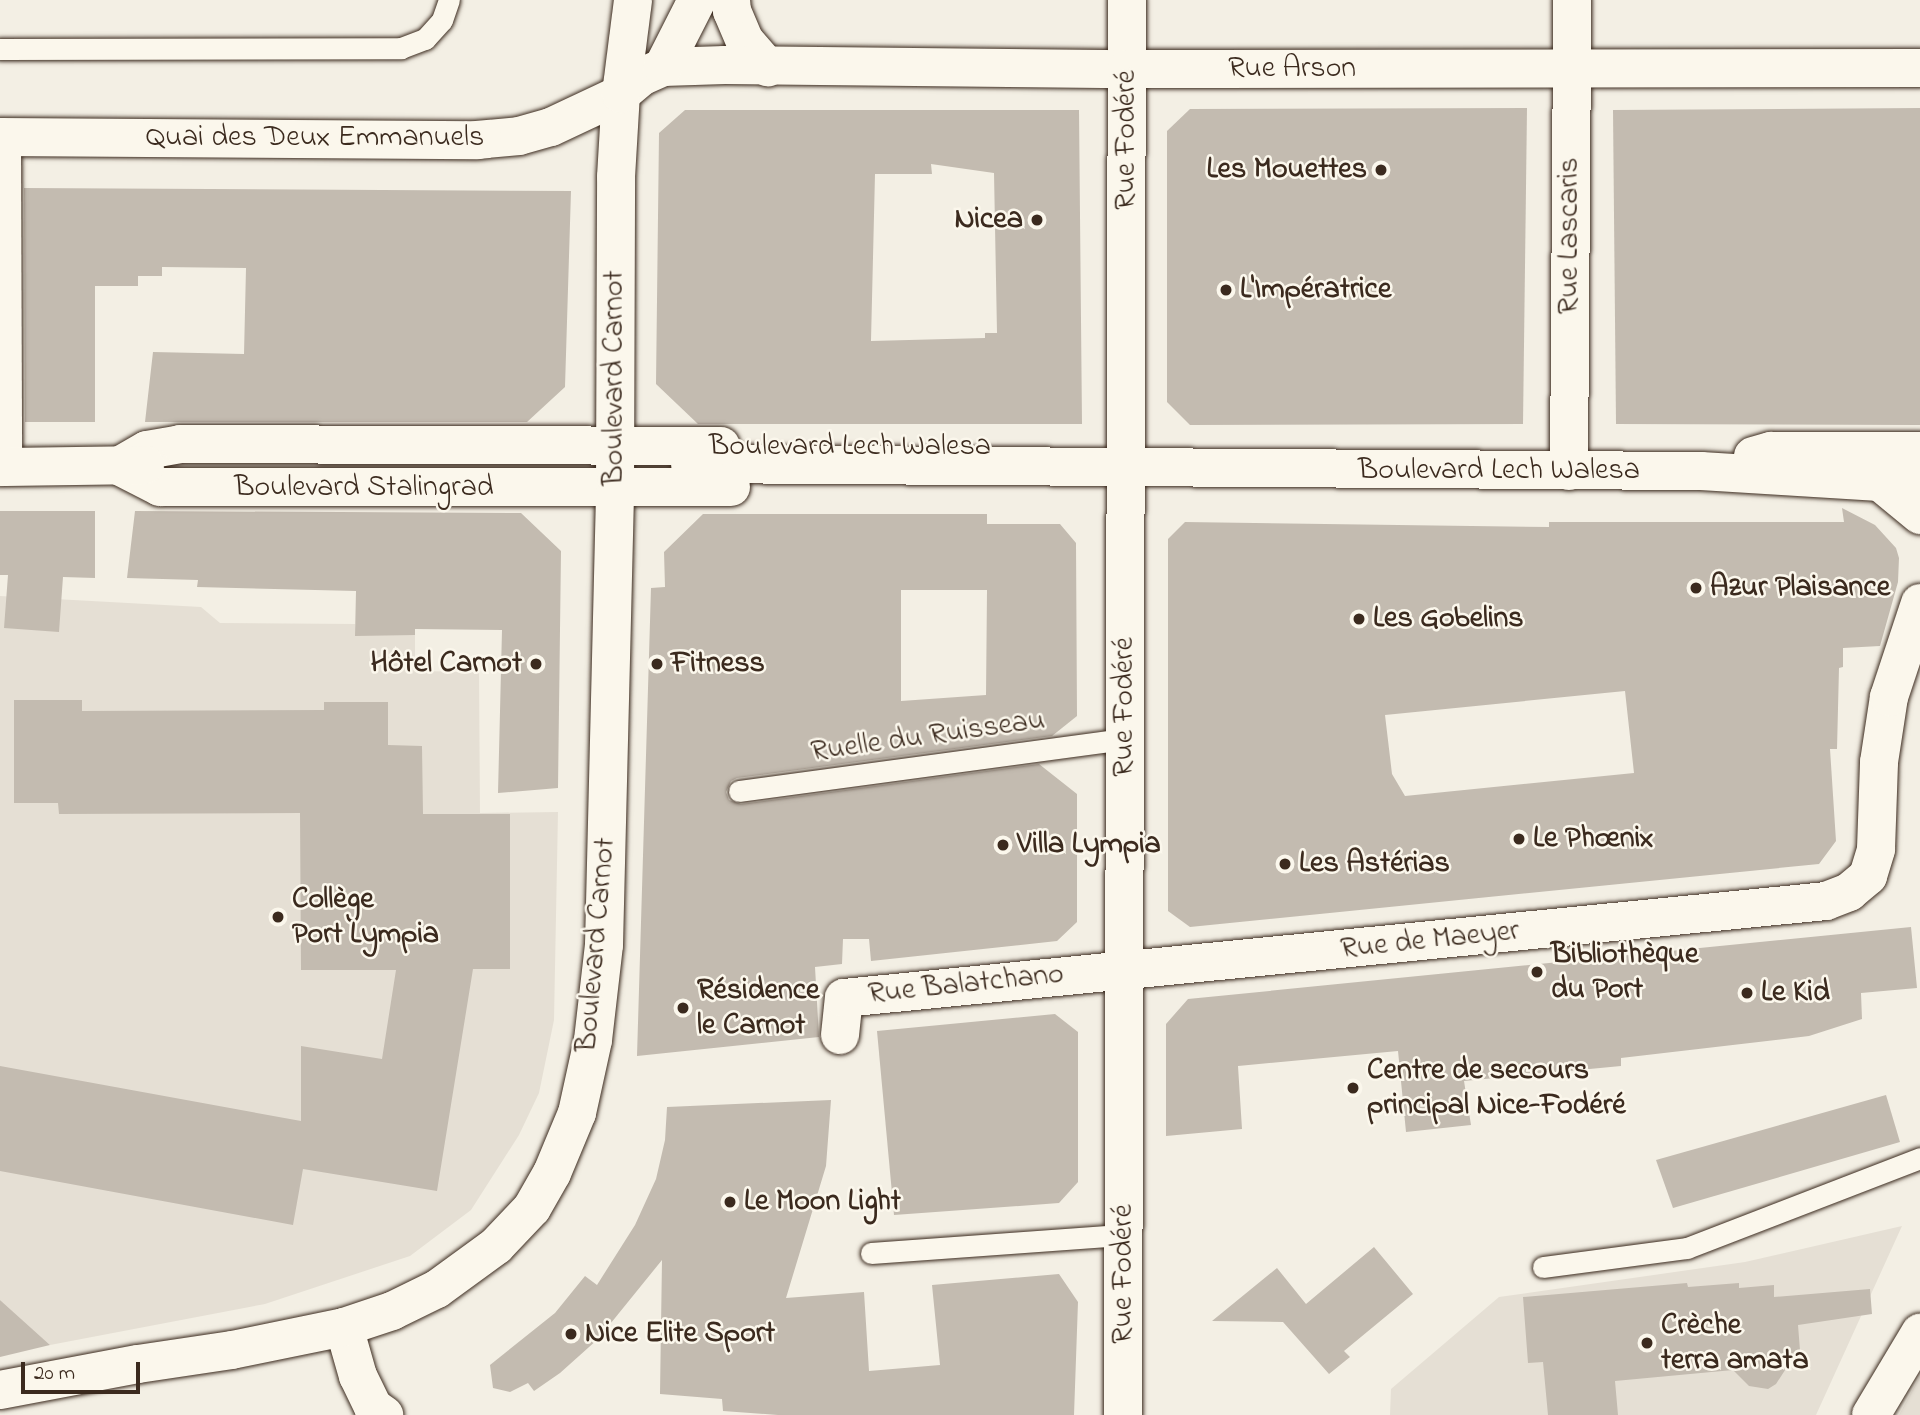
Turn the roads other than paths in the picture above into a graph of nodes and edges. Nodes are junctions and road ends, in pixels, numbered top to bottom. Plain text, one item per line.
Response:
1 (449, 0) edge
2 (633, 0) edge
3 (696, 0) edge
4 (731, 0) edge
5 (1127, 0) edge
6 (1572, 0) edge
7 (0, 49) edge
8 (663, 67) junction
9 (768, 67) junction
10 (1920, 68) edge
11 (1126, 69) junction
12 (1572, 69) junction
13 (621, 94) junction
14 (1, 137) edge
15 (615, 446) junction
16 (1920, 451) edge
17 (535, 463) dead end
18 (690, 464) dead end
19 (119, 466) junction
20 (1, 467) edge
21 (1077, 468) junction
22 (1126, 468) junction
23 (1569, 471) junction
24 (1700, 471) junction
25 (1880, 482) junction
26 (1920, 482) edge
27 (615, 488) junction
28 (1920, 514) edge
29 (1920, 603) edge
30 (1125, 739) junction
31 (739, 791) dead end
32 (1125, 970) junction
33 (840, 1035) dead end
34 (1920, 1158) edge
35 (1124, 1235) junction
36 (871, 1253) dead end
37 (1543, 1267) dead end
38 (344, 1327) junction
39 (1920, 1333) edge
40 (0, 1390) edge
41 (384, 1415) edge
42 (1123, 1415) edge
43 (1871, 1415) edge

1 - 7 lane
2 - 13 street, Boulevard Carnot
3 - 8 street
4 - 9 street
5 - 11 street, Rue Fodéré
6 - 12 street, Rue Lascaris
8 - 9 street, Rue Arson
8 - 13 street, Quai des Deux Emmanuels
9 - 11 street, Rue Arson
10 - 12 street, Rue Arson
11 - 12 street, Rue Arson
11 - 22 street, Rue Fodéré
12 - 23 street, Rue Lascaris
13 - 14 street, Quai des Deux Emmanuels
13 - 15 street, Boulevard Carnot
14 - 20 street
15 - 19 street, Boulevard Stalingrad
15 - 21 street, Boulevard Lech Walesa
15 - 27 street, Boulevard Carnot
16 - 24 street
17 - 19 street, Boulevard Stalingrad
18 - 21 street, Boulevard Lech Walesa
19 - 20 street, Boulevard Stalingrad
19 - 27 street, Boulevard Stalingrad
21 - 22 street, Boulevard Lech Walesa
21 - 27 street, Boulevard Lech Walesa
22 - 23 street, Boulevard Lech Walesa
22 - 30 street, Rue Fodéré
23 - 24 street, Boulevard Lech Walesa
24 - 25 street, Boulevard Lech Walesa
25 - 26 street, Boulevard Lech Walesa
25 - 28 street
27 - 38 street, Boulevard Carnot
29 - 32 street, Rue de Maeyer
30 - 31 lane, Ruelle du Ruisseau
30 - 32 street, Rue Fodéré
32 - 33 street, Rue Balatchano
32 - 35 street, Rue Fodéré
34 - 37 lane
35 - 36 lane
35 - 42 street, Rue Fodéré
38 - 40 street, Boulevard Carnot
38 - 41 street
39 - 43 street

